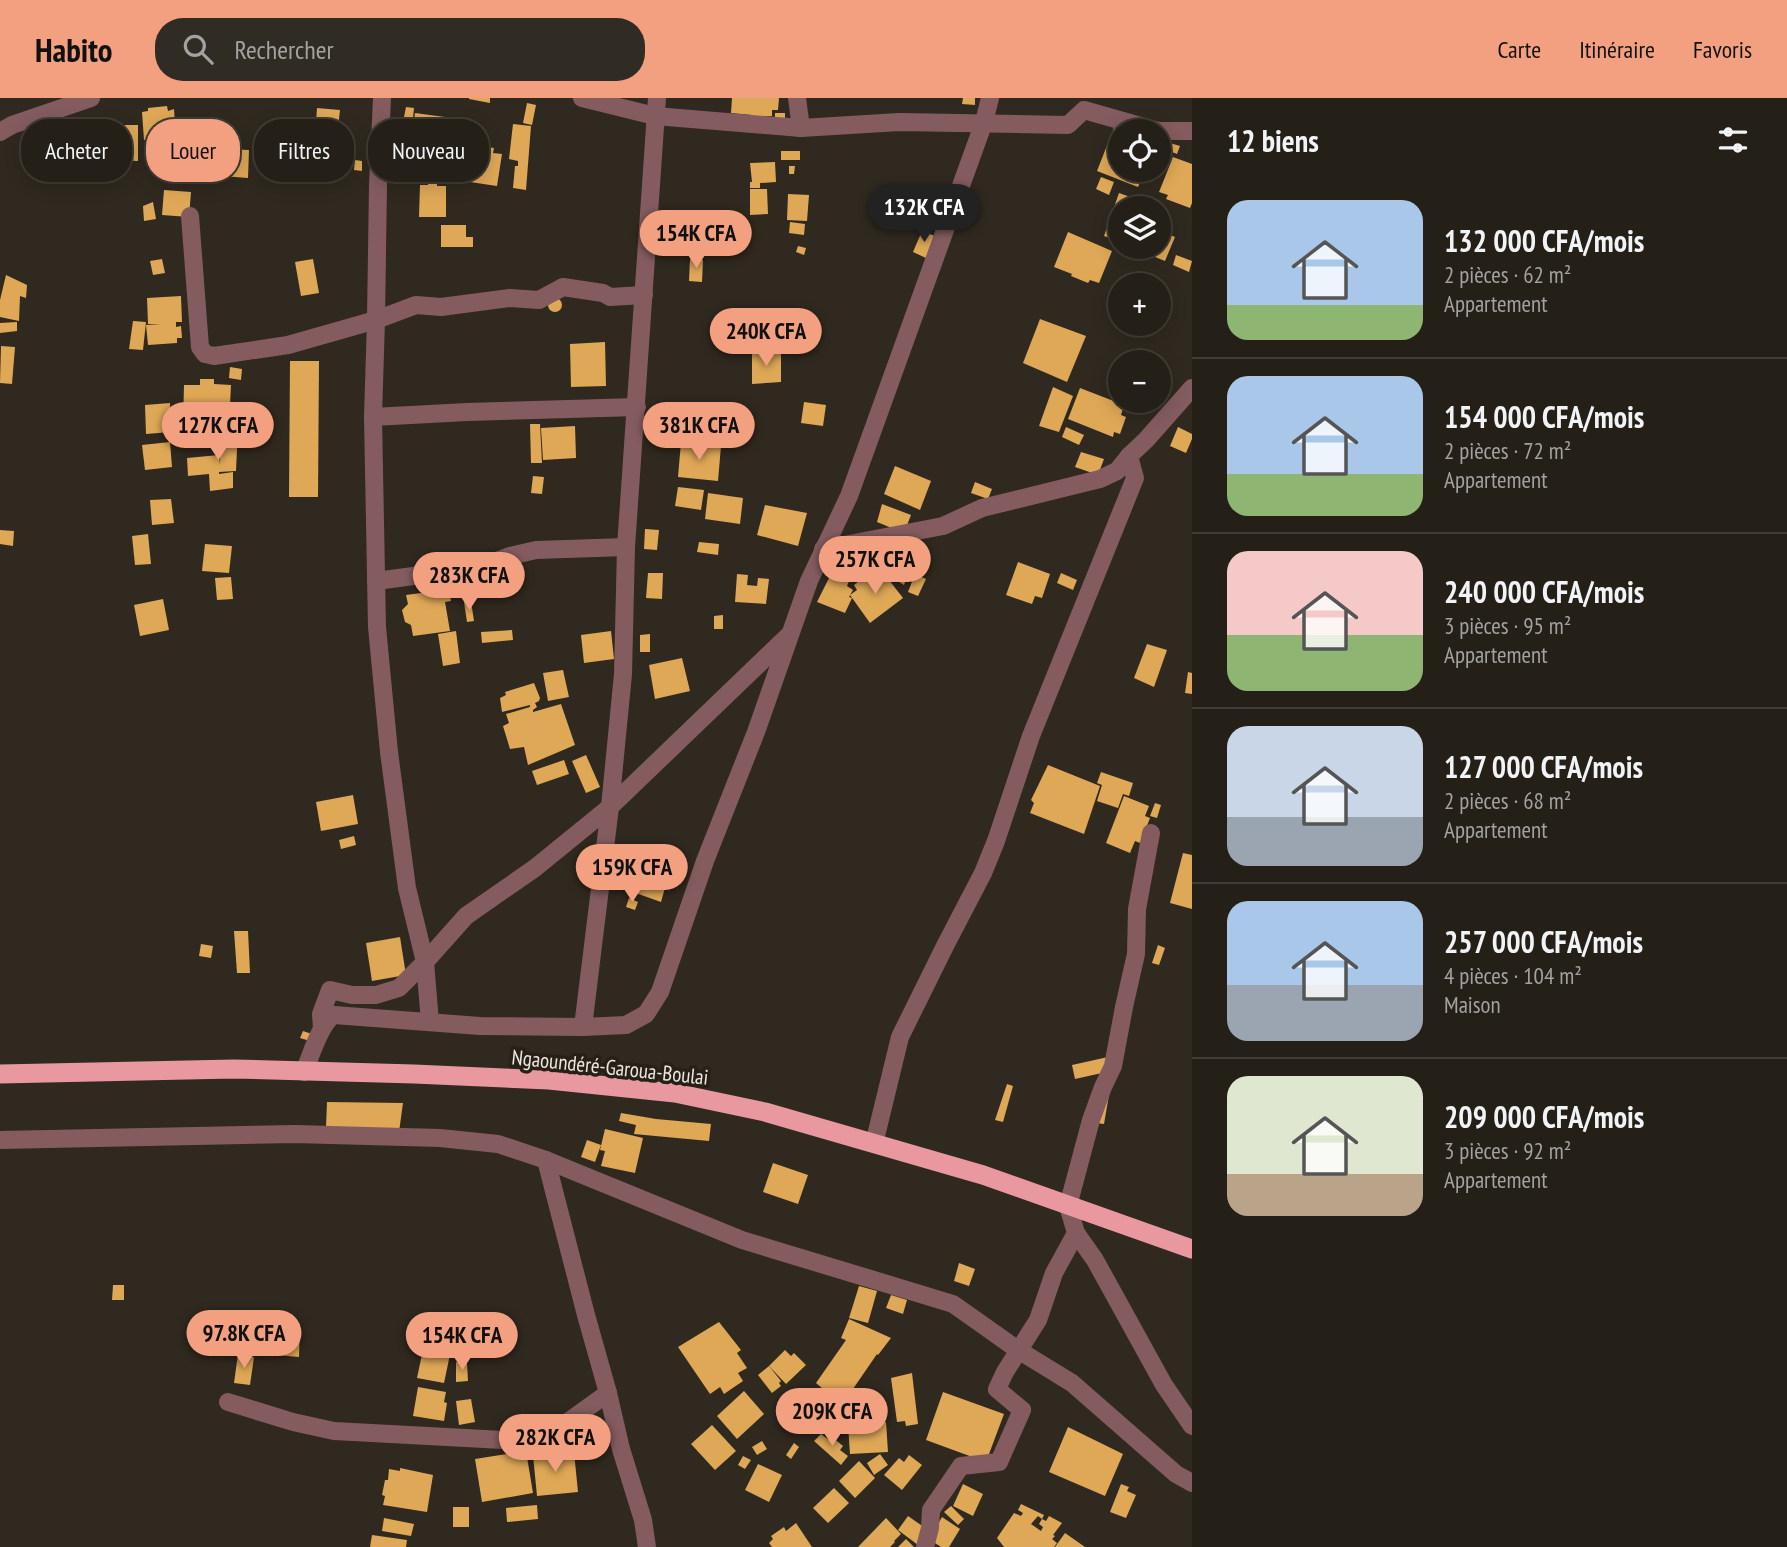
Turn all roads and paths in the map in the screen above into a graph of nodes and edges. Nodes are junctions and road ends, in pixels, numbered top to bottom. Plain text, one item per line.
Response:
1 (92, 98) edge
2 (382, 98) edge
3 (582, 98) edge
4 (657, 98) edge
5 (797, 98) edge
6 (990, 98) edge
7 (1086, 104) edge
8 (655, 116) junction
9 (1126, 119) edge
10 (984, 122) junction
11 (801, 128) junction
12 (1171, 131) edge
13 (1192, 131) edge
14 (0, 132) edge
15 (190, 216) dead end
16 (644, 295) junction
17 (376, 320) junction
18 (1192, 388) edge
19 (637, 407) junction
20 (373, 417) junction
21 (1129, 456) junction
22 (626, 547) junction
23 (823, 548) junction
24 (376, 582) junction
25 (789, 634) junction
26 (610, 807) junction
27 (1151, 833) dead end
28 (425, 962) junction
29 (429, 1021) junction
30 (583, 1027) junction
31 (323, 1029) junction
32 (304, 1072) junction
33 (0, 1074) edge
34 (0, 1140) edge
35 (874, 1143) junction
36 (546, 1160) junction
37 (1068, 1206) junction
38 (1076, 1233) junction
39 (1192, 1249) edge
40 (1018, 1350) junction
41 (608, 1393) junction
42 (228, 1402) dead end
43 (1192, 1426) edge
44 (1192, 1483) edge
45 (647, 1547) edge
46 (925, 1547) edge

1 - 14 street
2 - 17 street
3 - 8 street
4 - 8 street
5 - 11 street
6 - 10 street
7 - 9 street
7 - 10 street
8 - 11 street
8 - 16 street
10 - 11 street
10 - 23 street
12 - 13 street
15 - 17 street
16 - 17 street
16 - 19 street
17 - 20 street
18 - 21 street
19 - 20 street
19 - 22 street
20 - 24 street
21 - 23 street
21 - 35 street
22 - 24 street
22 - 26 street
23 - 25 street
24 - 28 street
25 - 26 street
25 - 30 street
26 - 28 street
26 - 30 street
27 - 37 street
28 - 29 street
28 - 31 street
29 - 30 street
29 - 31 street
31 - 32 street
32 - 33 highway, Ngaoundéré-Garoua-Boulai
32 - 35 highway, Ngaoundéré-Garoua-Boulai
34 - 36 street
35 - 37 highway, Ngaoundéré-Garoua-Boulai
36 - 40 street
36 - 41 street
37 - 38 street
37 - 39 highway, Ngaoundéré-Garoua-Boulai
38 - 40 street
38 - 43 street
40 - 44 street
40 - 46 street
41 - 42 street
41 - 45 street

